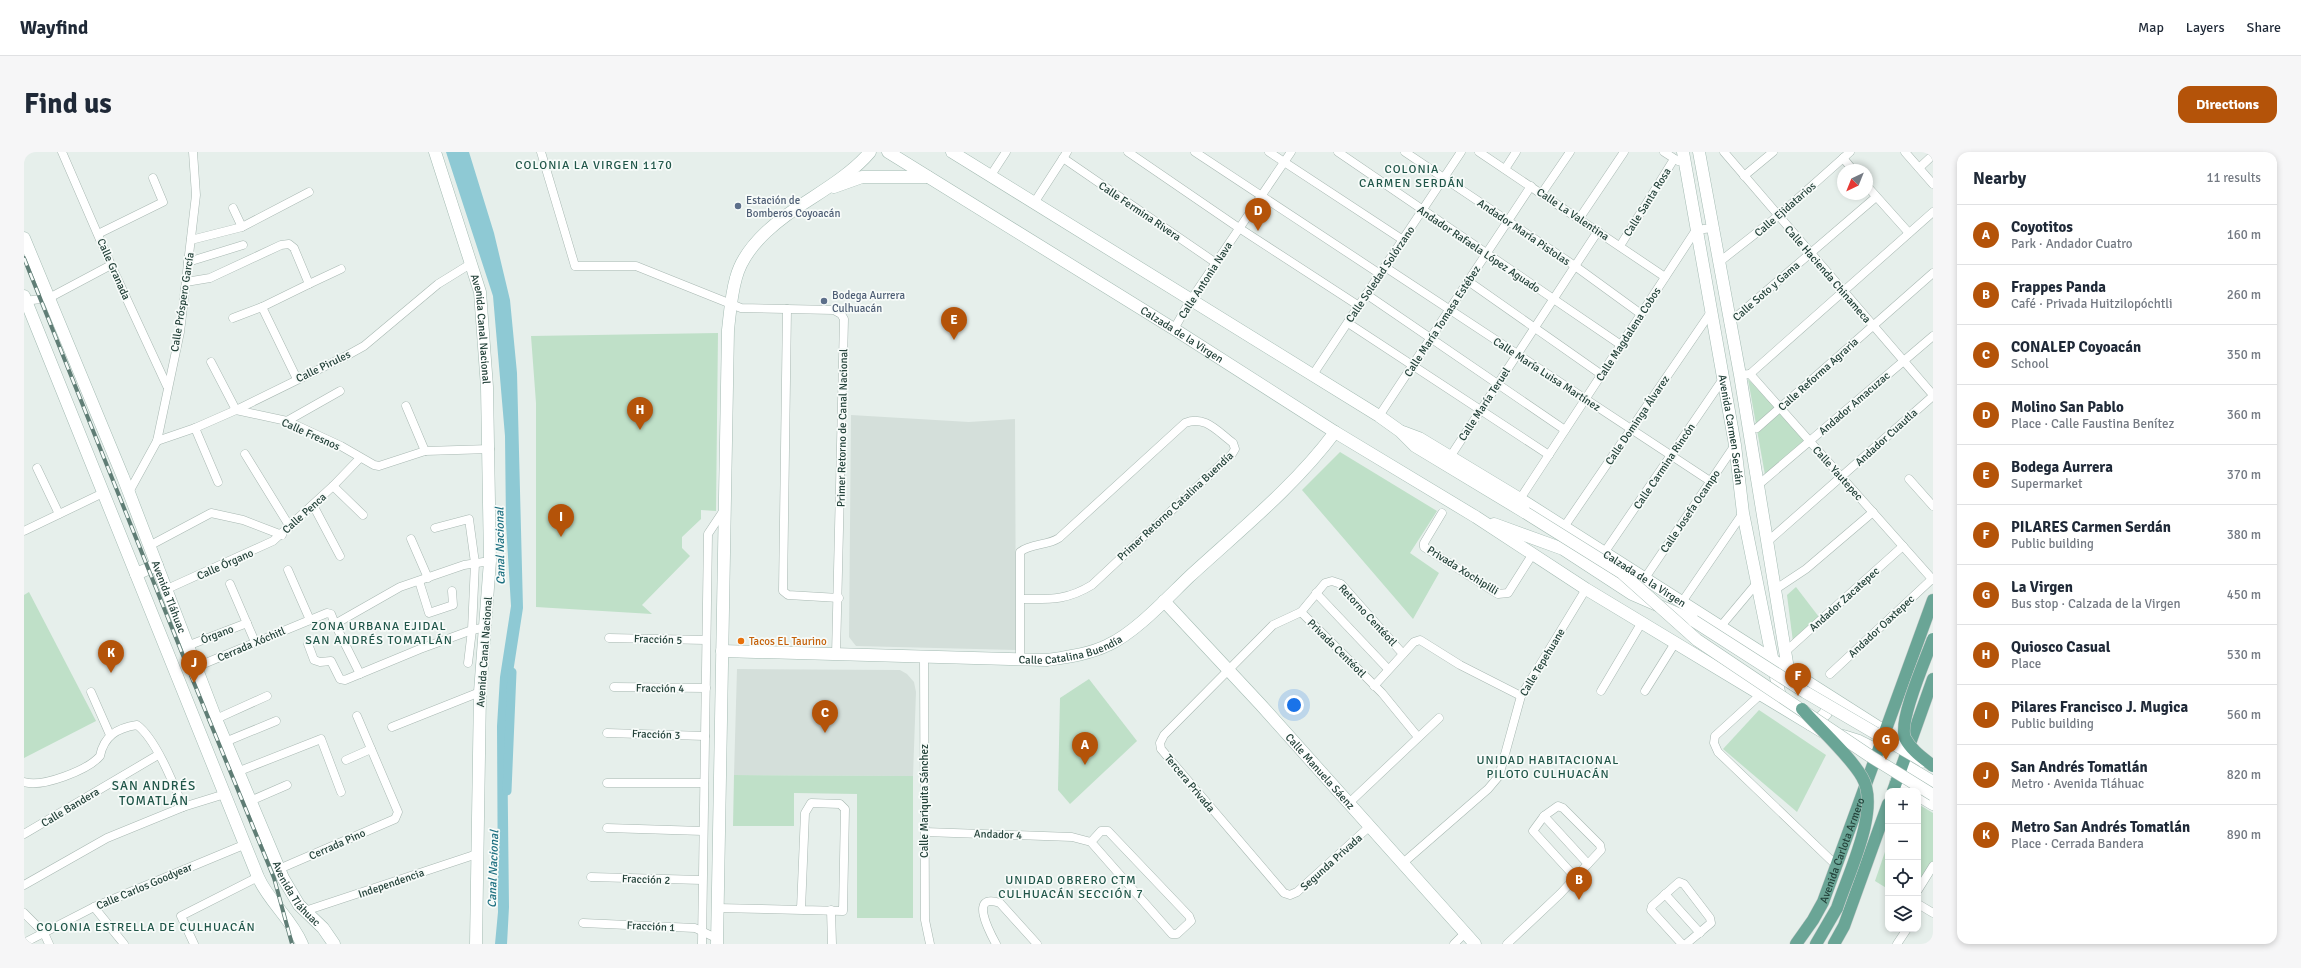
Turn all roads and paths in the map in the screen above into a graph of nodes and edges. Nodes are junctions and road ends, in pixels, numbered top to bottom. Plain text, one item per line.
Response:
1 (62, 152) edge
2 (193, 152) edge
3 (435, 152) edge
4 (541, 152) edge
5 (884, 152) edge
6 (888, 152) edge
7 (952, 152) edge
8 (1006, 152) edge
9 (1128, 152) edge
10 (1195, 152) edge
11 (1269, 152) edge
12 (1291, 152) edge
13 (1338, 152) edge
14 (1405, 152) edge
15 (1461, 152) edge
16 (1479, 152) edge
17 (1516, 152) edge
18 (1570, 152) edge
19 (1624, 152) edge
20 (1664, 152) edge
21 (1699, 152) edge
22 (1724, 152) edge
23 (1773, 152) edge
24 (1850, 152) edge
25 (1905, 152) edge
26 (1065, 155) edge
27 (1678, 155) edge
28 (1933, 155) edge
29 (867, 156) edge
30 (1843, 158) junction
31 (1284, 162) junction
32 (1848, 164) edge
33 (1919, 168) junction
34 (1505, 169) junction
35 (991, 175) junction
36 (1744, 176) junction
37 (929, 177) junction
38 (153, 178) dead end
39 (1444, 178) junction
40 (1933, 184) edge
41 (1531, 186) junction
42 (826, 189) junction
43 (309, 192) dead end
44 (1873, 193) edge
45 (1542, 194) junction
46 (1261, 196) junction
47 (1876, 197) junction
48 (1034, 203) junction
49 (232, 208) dead end
50 (1422, 210) junction
51 (1933, 212) edge
52 (1778, 216) junction
53 (1579, 219) junction
54 (1508, 222) junction
55 (242, 227) junction
56 (1239, 228) junction
57 (1712, 228) junction
58 (1696, 230) junction
59 (1598, 231) junction
60 (1909, 233) junction
61 (98, 234) junction
62 (24, 238) edge
63 (191, 240) junction
64 (1403, 240) junction
65 (243, 245) dead end
66 (1620, 246) junction
67 (1811, 253) junction
68 (1486, 254) junction
69 (188, 262) junction
70 (472, 263) junction
71 (1216, 263) junction
72 (1718, 264) junction
73 (111, 265) junction
74 (1575, 266) junction
75 (1385, 267) junction
76 (340, 269) dead end
77 (1933, 272) edge
78 (1380, 274) junction
79 (1665, 277) junction
80 (1468, 281) junction
81 (186, 282) junction
82 (309, 284) junction
83 (1843, 291) junction
84 (1366, 294) junction
85 (49, 298) junction
86 (25, 299) edge
87 (1553, 299) junction
88 (1190, 301) junction
89 (730, 305) junction
90 (1359, 306) junction
91 (262, 307) junction
92 (787, 309) junction
93 (1450, 309) junction
94 (1711, 312) junction
95 (1642, 314) junction
96 (233, 318) dead end
97 (1348, 323) junction
98 (1729, 323) junction
99 (1873, 325) junction
100 (1534, 328) junction
101 (1174, 329) junction
102 (1933, 336) edge
103 (1431, 338) junction
104 (1621, 345) junction
105 (1517, 354) junction
106 (1904, 361) junction
107 (210, 362) dead end
108 (1413, 366) junction
109 (1745, 374) junction
110 (1602, 375) junction
111 (1312, 376) junction
112 (297, 379) junction
113 (1723, 379) junction
114 (1498, 384) junction
115 (167, 386) junction
116 (340, 391) dead end
117 (1933, 395) edge
118 (1586, 399) junction
119 (406, 406) dead end
120 (1780, 408) junction
121 (236, 410) junction
122 (1480, 410) junction
123 (1379, 416) junction
124 (287, 421) junction
125 (195, 428) junction
126 (1757, 428) dead end
127 (1631, 429) junction
128 (1565, 430) junction
129 (1400, 431) junction
130 (1335, 432) junction
131 (157, 441) junction
132 (1810, 442) junction
133 (1734, 445) junction
134 (490, 449) junction
135 (425, 451) junction
136 (245, 454) dead end
137 (1549, 455) junction
138 (1671, 455) junction
139 (1450, 456) junction
140 (360, 458) junction
141 (37, 468) dead end
142 (1842, 477) junction
143 (1909, 479) dead end
144 (1710, 481) junction
145 (218, 482) dead end
146 (333, 486) junction
147 (1757, 486) junction
148 (129, 492) junction
149 (103, 493) junction
150 (1520, 499) junction
151 (313, 505) junction
152 (1933, 506) edge
153 (724, 510) junction
154 (1873, 512) junction
155 (1442, 513) dead end
156 (1743, 513) junction
157 (59, 514) junction
158 (364, 515) dead end
159 (1476, 517) junction
160 (290, 527) junction
161 (1564, 527) junction
162 (435, 528) dead end
163 (24, 531) edge
164 (282, 535) junction
165 (411, 539) dead end
166 (1767, 542) junction
167 (149, 546) junction
168 (1903, 546) junction
169 (1604, 553) junction
170 (1532, 555) junction
171 (340, 556) dead end
172 (490, 561) junction
173 (475, 563) junction
174 (157, 565) junction
175 (288, 570) dead end
176 (136, 574) junction
177 (428, 578) junction
178 (1645, 578) junction
179 (1932, 579) edge
180 (419, 582) junction
181 (1756, 583) junction
182 (230, 584) dead end
183 (1586, 589) junction
184 (1776, 589) junction
185 (167, 590) junction
186 (452, 591) dead end
187 (1316, 593) junction
188 (839, 598) junction
189 (1020, 599) junction
190 (1933, 600) edge
191 (1164, 601) junction
192 (1682, 602) junction
193 (1301, 612) junction
194 (308, 621) junction
195 (1642, 622) junction
196 (247, 623) junction
197 (335, 624) junction
198 (1721, 626) junction
199 (486, 627) junction
200 (472, 630) junction
201 (609, 638) dead end
202 (1933, 639) edge
203 (706, 640) junction
204 (255, 642) junction
205 (1675, 643) junction
206 (308, 644) dead end
207 (187, 646) junction
208 (722, 652) junction
209 (1786, 652) junction
210 (1403, 654) junction
211 (836, 655) junction
212 (924, 658) junction
213 (1773, 658) junction
214 (1020, 660) junction
215 (468, 663) dead end
216 (196, 667) junction
217 (1228, 668) junction
218 (1388, 669) junction
219 (1788, 669) junction
220 (360, 674) junction
221 (1830, 674) dead end
222 (1933, 679) edge
223 (1374, 686) junction
224 (614, 687) dead end
225 (706, 688) junction
226 (1817, 688) junction
227 (1601, 691) dead end
228 (1645, 691) dead end
229 (91, 692) dead end
230 (480, 692) junction
231 (1760, 695) junction
232 (267, 696) dead end
233 (1521, 696) junction
234 (1782, 708) junction
235 (1802, 709) junction
236 (357, 716) dead end
237 (1439, 718) dead end
238 (216, 719) junction
239 (276, 721) dead end
240 (1807, 724) junction
241 (392, 727) dead end
242 (607, 732) dead end
243 (1886, 732) junction
244 (110, 735) junction
245 (705, 736) junction
246 (1418, 737) junction
247 (225, 742) junction
248 (372, 749) junction
249 (1879, 751) junction
250 (158, 755) junction
251 (346, 760) dead end
252 (1903, 764) junction
253 (1933, 766) edge
254 (237, 772) junction
255 (24, 782) edge
256 (1933, 782) edge
257 (607, 783) dead end
258 (704, 783) junction
259 (287, 785) dead end
260 (1894, 786) edge
261 (341, 792) dead end
262 (224, 794) junction
263 (1933, 795) edge
264 (1921, 797) edge
265 (250, 801) junction
266 (1349, 803) junction
267 (1933, 804) edge
268 (183, 807) junction
269 (1885, 812) edge
270 (1544, 816) junction
271 (1370, 826) junction
272 (607, 828) dead end
273 (703, 831) junction
274 (925, 832) junction
275 (24, 834) edge
276 (1091, 842) junction
277 (246, 844) junction
278 (477, 854) junction
279 (1403, 863) junction
280 (1588, 864) junction
281 (1836, 864) junction
282 (1933, 866) edge
283 (279, 869) junction
284 (258, 877) junction
285 (591, 877) dead end
286 (1575, 877) junction
287 (702, 880) junction
288 (24, 885) edge
289 (1921, 885) edge
290 (1665, 894) junction
291 (1290, 895) joint
292 (94, 907) junction
293 (717, 908) junction
294 (1921, 908) edge
295 (801, 909) junction
296 (831, 910) junction
297 (306, 911) junction
298 (24, 913) edge
299 (1933, 913) edge
300 (583, 923) dead end
301 (1905, 932) edge
302 (44, 933) junction
303 (702, 933) junction
304 (1465, 933) junction
305 (1700, 933) junction
306 (716, 942) edge
307 (24, 943) edge
308 (49, 944) edge
309 (124, 944) edge
310 (194, 944) edge
311 (302, 944) edge
312 (334, 944) edge
313 (476, 944) edge
314 (702, 944) edge
315 (832, 944) edge
316 (930, 944) edge
317 (996, 944) edge
318 (1037, 944) edge
319 (1454, 944) edge
320 (1475, 944) edge
321 (1507, 944) edge
322 (1682, 944) edge
323 (1686, 944) edge
324 (1796, 944) edge
325 (1816, 944) edge
326 (1834, 944) edge
327 (1898, 944) edge

1 - 61 street, Calle Granada
2 - 63 street, Calle Próspero García
3 - 70 street, Avenida Canal Nacional
4 - 89 street, Primer Retorno de Canal Nacional
5 - 29 street
6 - 37 street, Calzada de la Virgen
7 - 35 street, Calzada de la Virgen
8 - 35 street
9 - 56 street
10 - 46 street
11 - 31 street
12 - 31 street, Calle Antonia Nava
13 - 50 street, Andador Rafaela López Aguado
14 - 39 street, Andador María Pistolas
15 - 39 street, Calle Soledad Solórzano
16 - 34 street, Calle La Valentina
17 - 34 street
18 - 45 street
19 - 53 street
20 - 27 street
21 - 57 street, Avenida Carmen Serdán
22 - 36 street, Calle Hacienda Chinameca
23 - 36 street
24 - 30 street, Calle Ejidatarios
25 - 33 street
26 - 48 street
26 - 71 street, Calle Fermina Rivera
27 - 58 street, Avenida Carmen Serdán
27 - 66 street, Calle Santa Rosa
28 - 33 street
29 - 42 street
30 - 32 street
30 - 52 street, Calle Ejidatarios
31 - 46 street, Calle Antonia Nava
31 - 64 street
33 - 40 street
34 - 41 street, Calle La Valentina
35 - 48 street, Calzada de la Virgen
36 - 52 street, Calle Hacienda Chinameca
37 - 42 street
37 - 101 street, Calzada de la Virgen
38 - 61 street
39 - 50 street, Calle Soledad Solórzano
39 - 54 street, Andador María Pistolas
41 - 45 street, Calle La Valentina
41 - 54 street, Calle María Tomasa Estébez
42 - 89 street
43 - 55 street
44 - 47 street
45 - 53 street, Calle La Valentina
46 - 56 street, Calle Antonia Nava
46 - 78 street
47 - 60 street
47 - 67 street, Calle Soto y Gama
48 - 88 street, Calzada de la Virgen
49 - 55 street
50 - 64 street, Calle Soledad Solórzano
50 - 68 street, Andador Rafaela López Aguado
51 - 60 street
52 - 67 street, Calle Hacienda Chinameca
52 - 72 street, Calle Ejidatarios
53 - 59 street, Calle La Valentina
54 - 68 street, Calle María Tomasa Estébez
54 - 74 street, Andador María Pistolas
55 - 63 street
56 - 71 street, Calle Antonia Nava
56 - 90 street
57 - 58 street
57 - 72 street, Avenida Carmen Serdán
58 - 79 street, Calle Magdalena Cobos
58 - 94 street, Avenida Carmen Serdán
59 - 66 street, Calle La Valentina
59 - 74 street, Calle María Teruel
60 - 83 street
61 - 73 street, Calle Granada
62 - 85 street, Avenida Tláhuac
63 - 69 street, Calle Próspero García
64 - 75 street, Calle Soledad Solórzano
65 - 69 street
66 - 79 street, Calle La Valentina
67 - 83 street, Calle Hacienda Chinameca
67 - 98 street, Calle Soto y Gama
68 - 80 street, Calle María Tomasa Estébez
68 - 87 street, Andador Rafaela López Aguado
69 - 81 street, Calle Próspero García
70 - 112 street, Calle Pirules
70 - 134 street, Avenida Canal Nacional
71 - 88 street, Calle Antonia Nava
72 - 98 street, Avenida Carmen Serdán
73 - 85 street
73 - 115 street, Calle Granada
74 - 87 street, Calle María Teruel
74 - 95 street, Andador María Pistolas
75 - 78 street, Calle Soledad Solórzano
75 - 93 street, Calle María Luisa Martínez
76 - 82 street
77 - 99 street, Calle Reforma Agraria
78 - 84 street, Calle Soledad Solórzano
79 - 95 street, Calle Magdalena Cobos
80 - 93 street, Calle María Tomasa Estébez
80 - 100 street
81 - 82 street
81 - 115 street, Calle Próspero García
82 - 91 street
83 - 99 street, Calle Hacienda Chinameca
83 - 109 street
84 - 90 street, Calle Soledad Solórzano
84 - 103 street
85 - 86 street
85 - 148 street, Avenida Tláhuac
86 - 149 street, Avenida Tláhuac
87 - 100 street, Calle María Teruel
87 - 104 street, Andador Rafaela López Aguado
88 - 101 street, Calle Antonia Nava
88 - 111 street, Calzada de la Virgen
89 - 92 street, Primer Retorno de Canal Nacional
89 - 153 street
90 - 97 street, Calle Soledad Solórzano
91 - 96 street
91 - 112 street
92 - 188 street
92 - 188 street, Primer Retorno de Canal Nacional
93 - 103 street, Calle María Tomasa Estébez
93 - 105 street, Calle María Luisa Martínez
94 - 113 street, Avenida Carmen Serdán
94 - 127 street, Calle Dominga Álvarez
95 - 104 street, Calle Magdalena Cobos
97 - 108 street
97 - 111 street, Calle Soledad Solórzano
98 - 109 street, Avenida Carmen Serdán
99 - 106 street, Calle Hacienda Chinameca
99 - 120 street, Calle Reforma Agraria
100 - 105 street, Calle María Teruel
100 - 110 street
101 - 130 street, Calzada de la Virgen
102 - 106 street, Andador Amacuzac
103 - 108 street, Calle María Tomasa Estébez
103 - 114 street
104 - 110 street, Calle Magdalena Cobos
105 - 114 street, Calle María Teruel
105 - 118 street, Calle María Luisa Martínez
106 - 117 street, Calle Hacienda Chinameca
106 - 132 street, Andador Amacuzac
107 - 121 street
108 - 122 street
108 - 123 street, Calle María Tomasa Estébez
109 - 120 street, Calle Yautepec
109 - 147 street, Avenida Carmen Serdán
110 - 118 street, Calle Magdalena Cobos
111 - 123 street, Calzada de la Virgen
112 - 121 street, Calle Pirules
113 - 133 street, Avenida Carmen Serdán
113 - 138 street, Calle Carmina Rincón
114 - 122 street, Calle María Teruel
114 - 128 street
115 - 131 street, Calle Próspero García
116 - 124 street
117 - 142 street, Andador Cuautla
118 - 127 street, Calle María Luisa Martínez
118 - 128 street, Calle Magdalena Cobos
119 - 135 street
120 - 126 street, Calle Reforma Agraria
120 - 132 street, Calle Yautepec
121 - 124 street, Calle Fresnos
121 - 125 street, Calle Pirules
122 - 137 street
122 - 139 street, Calle María Teruel
123 - 129 street, Calzada de la Virgen
124 - 140 street, Calle Fresnos
125 - 131 street, Calle Pirules
125 - 145 street
127 - 138 street, Calle María Luisa Martínez
127 - 161 street, Calle Dominga Álvarez
128 - 137 street, Calle Magdalena Cobos
129 - 139 street, Calzada de la Virgen
129 - 235 street, Calzada de la Virgen, bridge
130 - 159 street, Calzada de la Virgen
130 - 191 street, Calle Catalina Buendía
131 - 148 street, Calle Próspero García
132 - 142 street, Calle Yautepec
132 - 147 street, Andador Amacuzac
133 - 144 street, Calle Josefa Ocampo
133 - 156 street, Avenida Carmen Serdán
134 - 135 street, Calle Fresnos
134 - 172 street, Avenida Canal Nacional
135 - 140 street, Calle Fresnos
136 - 160 street
137 - 150 street, Calle Magdalena Cobos
138 - 144 street, Calle María Luisa Martínez
138 - 169 street, Calle Carmina Rincón
139 - 150 street, Calzada de la Virgen
140 - 146 street, Calle Penca
141 - 157 street
142 - 154 street, Calle Yautepec
142 - 166 street, Andador Cuautla
143 - 152 street
144 - 178 street, Calle Josefa Ocampo
146 - 151 street, Calle Penca
146 - 158 street
147 - 166 street, Avenida Carmen Serdán
148 - 167 street, Avenida Tláhuac
149 - 157 street
149 - 176 street, Avenida Tláhuac
150 - 161 street, Calzada de la Virgen
151 - 160 street, Calle Penca
151 - 171 street
153 - 203 street
153 - 208 street
154 - 168 street, Calle Yautepec
154 - 184 street
155 - 170 street, Privada Xochipilli
156 - 181 street, Avenida Carmen Serdán
156 - 192 street
157 - 163 street
159 - 170 street, Calzada de la Virgen
159 - 253 street, Calzada de la Virgen, bridge
160 - 164 street, Calle Penca
161 - 169 street, Calzada de la Virgen
162 - 173 street
164 - 167 street, Calle Penca
164 - 185 street, Calle Órgano
165 - 177 street
166 - 184 street, Avenida Carmen Serdán
167 - 174 street, Avenida Tláhuac
168 - 179 street, Calle Yautepec
168 - 209 street, Andador Zacatepec
169 - 178 street, Calzada de la Virgen
170 - 183 street, Calzada de la Virgen
172 - 173 street
172 - 199 street, Avenida Canal Nacional
173 - 177 street
173 - 200 street
174 - 176 street
174 - 185 street, Avenida Tláhuac
175 - 194 street
176 - 262 street, Avenida Tláhuac
177 - 180 street
178 - 192 street, Calzada de la Virgen
179 - 221 street, Andador Oaxtepec
180 - 186 street
180 - 197 street
181 - 198 street
181 - 213 street, Avenida Carmen Serdán
182 - 196 street
183 - 195 street, Calzada de la Virgen
183 - 233 street, Calle Tepehuane
184 - 209 street, Avenida Carmen Serdán
185 - 207 street, Avenida Tláhuac
187 - 193 street, Retorno Centéotl
187 - 210 street, Retorno Centéotl
187 - 218 street
188 - 211 street, Primer Retorno de Canal Nacional
189 - 189 street, Primer Retorno Catalina Buendía
189 - 214 street, Primer Retorno Catalina Buendía
190 - 243 main road, Avenida Carlota Armero
191 - 214 street, Calle Catalina Buendía
191 - 217 street, Calle Manuela Sáenz
192 - 198 street, Calzada de la Virgen
193 - 217 street, Privada Centéotl
193 - 223 street, Privada Centéotl
194 - 197 street, Cerrada Xóchitl
194 - 204 street, Cerrada Xóchitl
195 - 205 street, Calzada de la Virgen
195 - 227 street
196 - 204 street
196 - 207 street, Órgano
197 - 220 street
198 - 213 street, Calzada de la Virgen
199 - 200 street
199 - 230 street, Avenida Canal Nacional
200 - 215 street
200 - 220 street
201 - 203 street, Fracción 5
202 - 253 main road, bridge
203 - 225 street
204 - 216 street, Cerrada Xóchitl
205 - 228 street
205 - 231 street, Calzada de la Virgen
206 - 220 street
207 - 216 street, Avenida Tláhuac
208 - 211 street, Calle Catalina Buendía
208 - 293 street
209 - 219 street, Avenida Carmen Serdán
210 - 218 street, Retorno Centéotl
210 - 233 street
211 - 212 street, Calle Catalina Buendía
212 - 214 street, Calle Catalina Buendía
212 - 274 street, Calle Mariquita Sánchez
213 - 219 street, Calzada de la Virgen
213 - 234 street, Avenida Carmen Serdán
216 - 238 street, Avenida Tláhuac
217 - 266 street, Calle Manuela Sáenz
217 - 291 street, Tercera Privada
218 - 223 street, Retorno Centéotl
219 - 226 street, Calzada de la Virgen
222 - 252 main road
223 - 246 street, Privada Centéotl
224 - 225 street, Fracción 4
225 - 245 street
226 - 240 street
226 - 243 street, Calzada de la Virgen
229 - 244 street
230 - 241 street
230 - 278 street, Avenida Canal Nacional
231 - 234 street, Calzada de la Virgen
231 - 281 street
232 - 238 street
233 - 279 street, Calle Tepehuane
234 - 240 street, Calzada de la Virgen
235 - 263 street, Calzada de la Virgen, bridge
235 - 325 main road, bridge
236 - 248 street
237 - 246 street
238 - 247 street, Avenida Tláhuac
239 - 247 street
240 - 249 street, Calzada de la Virgen
242 - 245 street, Fracción 3
243 - 249 main road, Avenida Carlota Armero
244 - 250 street
244 - 255 street
245 - 258 street
246 - 266 street
247 - 254 street, Avenida Tláhuac
248 - 251 street
248 - 283 street, Cerrada Pino
249 - 281 main road, Avenida Carlota Armero
250 - 268 street
250 - 275 street, Calle Bandera
252 - 256 street
252 - 260 main road
254 - 261 street
254 - 265 street, Avenida Tláhuac
257 - 258 street
258 - 273 street
259 - 265 street
262 - 268 street
262 - 277 street, Avenida Tláhuac
264 - 267 street
265 - 283 street, Avenida Tláhuac
266 - 271 street, Calle Manuela Sáenz
268 - 288 street
269 - 326 main road
270 - 280 street
270 - 280 street
270 - 286 street
271 - 279 street, Calle Manuela Sáenz
271 - 291 street, Segunda Privada
272 - 273 street
273 - 287 street
274 - 276 street, Andador 4
274 - 316 street, Calle Mariquita Sánchez
276 - 276 street
277 - 284 street, Avenida Tláhuac
277 - 292 street, Calle Carlos Goodyear
278 - 297 street, Independencia
278 - 313 street, Avenida Canal Nacional
279 - 304 street, Calle Manuela Sáenz
280 - 286 street
281 - 324 main road, Avenida Carlota Armero
282 - 289 street
283 - 297 street, Avenida Tláhuac
284 - 310 street
284 - 311 street, Avenida Tláhuac
285 - 287 street, Fracción 2
286 - 321 street
287 - 303 street
290 - 305 street
290 - 305 street
290 - 322 street
292 - 302 street, Calle Carlos Goodyear
292 - 309 street
293 - 295 street
293 - 306 street
294 - 299 street
295 - 296 street
295 - 296 street
296 - 315 street
297 - 312 street, Avenida Tláhuac
298 - 302 street
300 - 303 street, Fracción 1
301 - 327 street
302 - 307 street, Calle Carlos Goodyear
302 - 308 street
303 - 306 street, Fracción 1
303 - 314 street
304 - 319 street
304 - 320 street, Calle Manuela Sáenz
305 - 323 street
317 - 318 street

